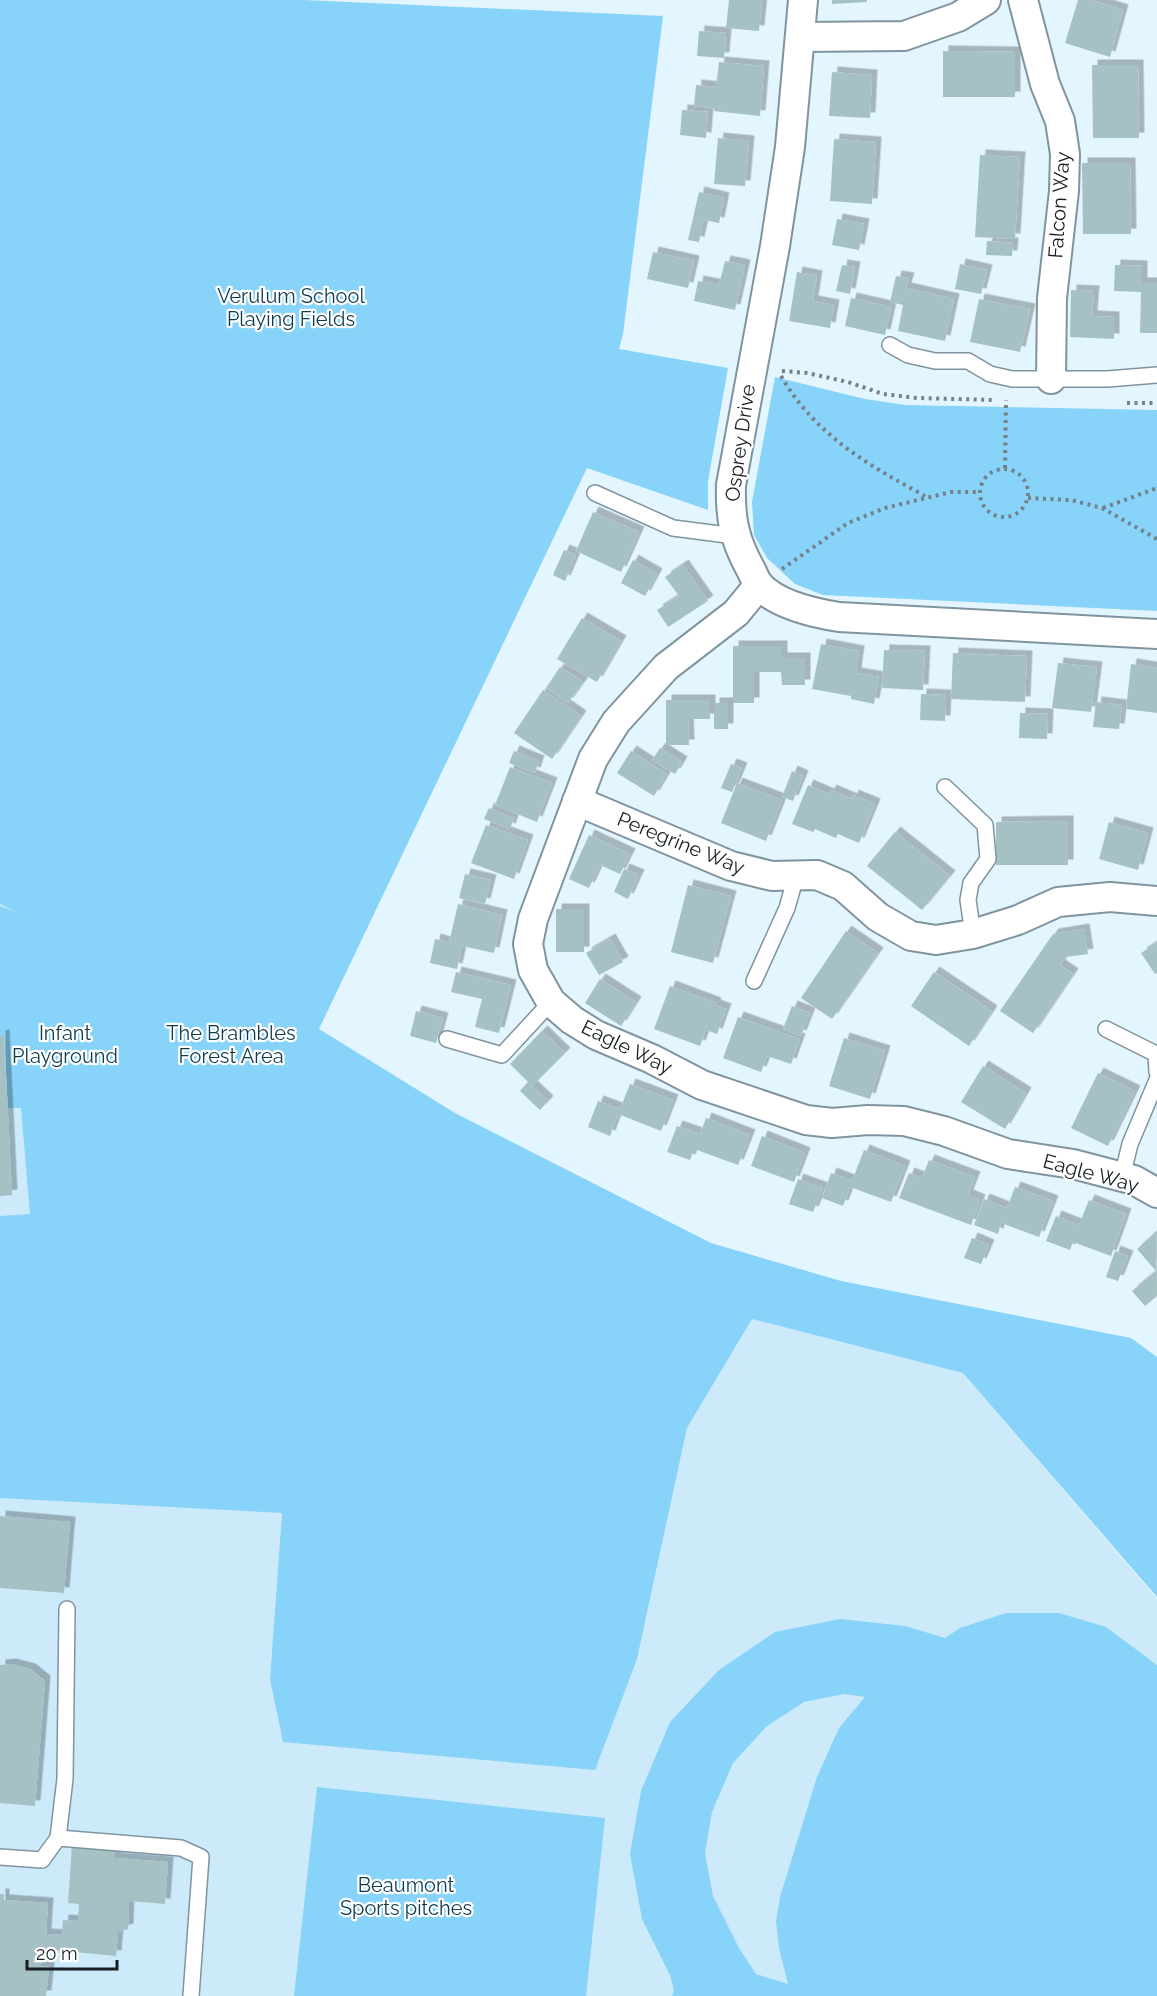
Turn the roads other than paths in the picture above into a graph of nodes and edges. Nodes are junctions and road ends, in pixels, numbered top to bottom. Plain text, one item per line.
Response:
1 (803, 0) edge
2 (986, 0) edge
3 (1023, 0) edge
4 (800, 37) junction
5 (890, 345) dead end
6 (1157, 375) edge
7 (1051, 379) junction
8 (595, 493) dead end
9 (735, 536) junction
10 (759, 585) junction
11 (1157, 634) edge
12 (945, 787) dead end
13 (577, 801) junction
14 (796, 876) junction
15 (1157, 901) edge
16 (973, 934) junction
17 (754, 981) dead end
18 (551, 1002) junction
19 (1106, 1029) dead end
20 (447, 1039) dead end
21 (1157, 1072) edge
22 (1157, 1080) edge
23 (1122, 1178) junction
24 (1157, 1193) edge
25 (67, 1609) dead end
26 (58, 1838) junction
27 (0, 1857) edge
28 (191, 1996) edge

1 - 4 street, Osprey Drive
2 - 4 street
3 - 7 street, Falcon Way
4 - 9 street, Osprey Drive
5 - 7 lane
6 - 7 lane
8 - 9 lane
9 - 10 street, Osprey Drive
10 - 11 street, Osprey Drive
10 - 13 street, Eagle Way
12 - 16 lane
13 - 14 street, Peregrine Way
13 - 18 street, Eagle Way
14 - 16 street, Peregrine Way
14 - 17 lane
15 - 16 street, Peregrine Way
18 - 20 lane
18 - 23 street, Eagle Way
19 - 21 lane
22 - 23 lane
23 - 24 street, Eagle Way
25 - 26 lane
26 - 27 lane
26 - 28 lane

